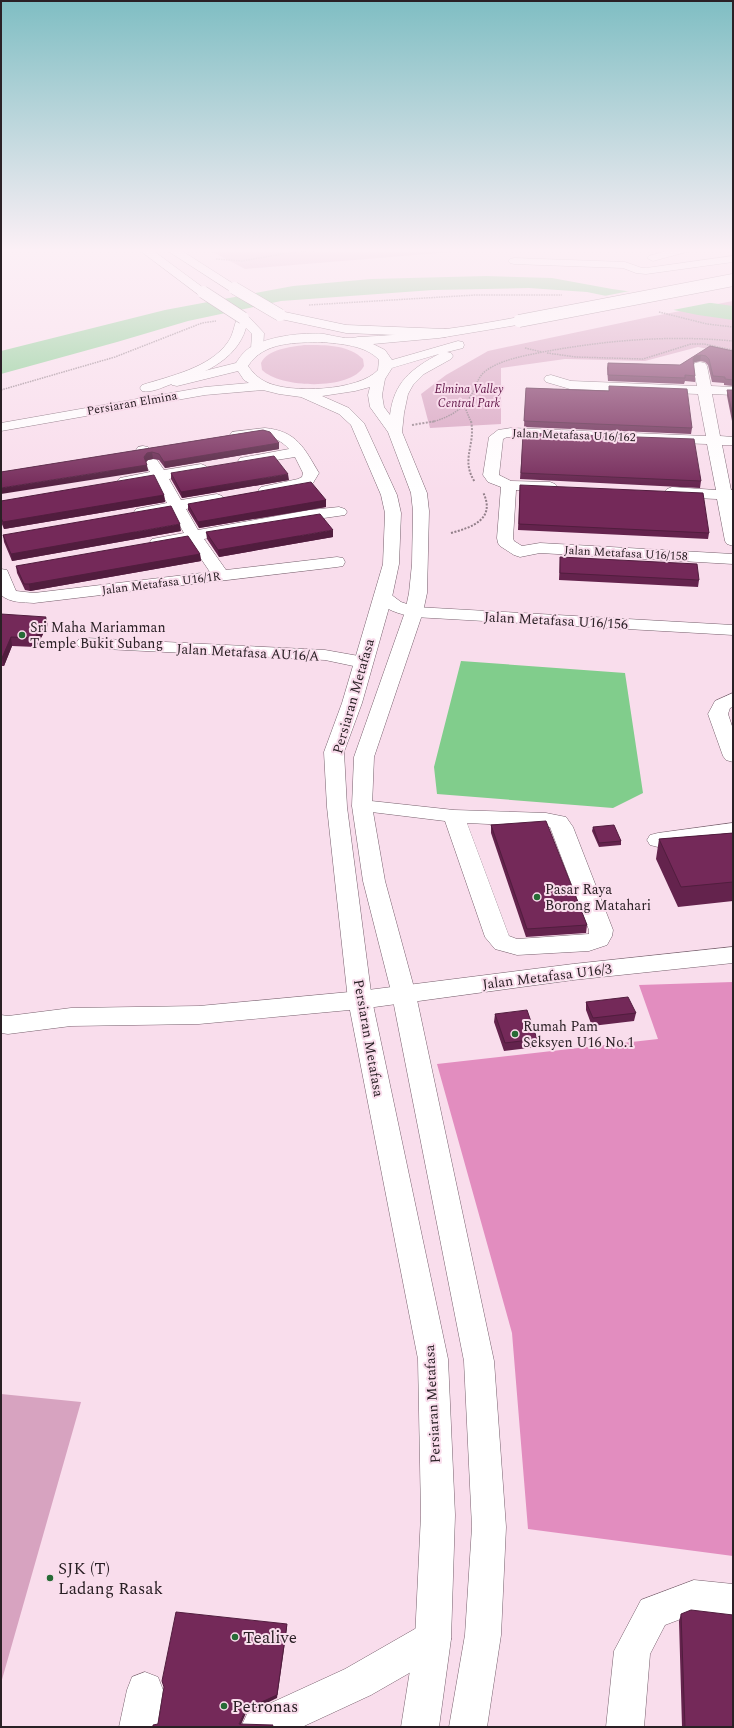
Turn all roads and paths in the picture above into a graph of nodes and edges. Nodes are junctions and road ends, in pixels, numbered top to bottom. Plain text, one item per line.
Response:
1 (239, 330) edge
2 (255, 330) edge
3 (307, 330) edge
4 (366, 330) edge
5 (470, 330) edge
6 (534, 330) edge
7 (451, 333) junction
8 (322, 338) junction
9 (345, 341) junction
10 (733, 341) edge
11 (471, 343) junction
12 (525, 348) dead end
13 (257, 349) junction
14 (733, 350) edge
15 (544, 352) junction
16 (241, 366) junction
17 (700, 366) edge
18 (382, 371) junction
19 (551, 379) dead end
20 (264, 386) junction
21 (146, 388) junction
22 (706, 390) junction
23 (733, 391) edge
24 (304, 400) junction
25 (141, 402) junction
26 (289, 405) dead end
27 (1, 414) edge
28 (1, 426) edge
29 (400, 429) junction
30 (226, 437) edge
31 (714, 440) junction
32 (733, 441) edge
33 (128, 452) edge
34 (300, 452) junction
35 (230, 464) edge
36 (214, 466) edge
37 (160, 476) junction
38 (107, 484) edge
39 (509, 485) junction
40 (565, 487) edge
41 (660, 492) edge
42 (248, 494) edge
43 (728, 495) edge
44 (233, 496) edge
45 (178, 506) junction
46 (338, 512) dead end
47 (124, 515) edge
48 (194, 535) junction
49 (733, 541) edge
50 (140, 545) edge
51 (733, 559) edge
52 (337, 562) dead end
53 (1, 574) edge
54 (221, 575) junction
55 (379, 609) junction
56 (414, 612) junction
57 (733, 630) edge
58 (85, 643) dead end
59 (363, 662) junction
60 (733, 699) edge
61 (733, 756) edge
62 (362, 806) junction
63 (454, 816) junction
64 (733, 830) edge
65 (658, 840) edge
66 (733, 955) edge
67 (404, 996) junction
68 (360, 1000) junction
69 (1, 1024) edge
70 (733, 1602) edge
71 (433, 1639) junction
72 (145, 1690) dead end
73 (138, 1727) edge
74 (260, 1727) edge
75 (420, 1727) edge
76 (468, 1727) edge
77 (625, 1727) edge

1 - 21 main road
2 - 13 main road
3 - 8 main road
4 - 7 main road
5 - 7 main road, bridge
6 - 11 main road
7 - 9 main road
8 - 9 main road
8 - 13 main road
9 - 18 main road
10 - 15 path
11 - 18 main road
11 - 29 main road
12 - 15 path
13 - 16 main road
14 - 15 path
15 - 29 path
16 - 20 main road
16 - 21 main road, Persiaran Elmina
17 - 22 main road
18 - 24 main road
18 - 29 main road, Persiaran Metafasa
19 - 22 main road
20 - 24 main road
20 - 25 main road, Persiaran Elmina
21 - 27 main road, Persiaran Elmina
22 - 23 main road
22 - 31 main road
24 - 55 main road, Persiaran Metafasa
25 - 26 main road
25 - 28 main road, Persiaran Elmina
29 - 56 main road, Persiaran Metafasa
30 - 34 main road
31 - 32 main road
31 - 39 main road, Jalan Metafasa U16/162
31 - 43 main road
33 - 37 main road
34 - 35 main road
34 - 42 main road
36 - 37 main road
37 - 38 main road
37 - 45 main road
39 - 40 main road
39 - 51 main road, Jalan Metafasa U16/158
41 - 43 main road
43 - 49 main road
44 - 45 main road
45 - 47 main road
45 - 48 main road
46 - 48 main road
48 - 50 main road
48 - 54 main road
52 - 54 main road, Jalan Metafasa U16/1R
53 - 54 main road, Jalan Metafasa U16/1R
55 - 56 main road, Jalan Metafasa U16/156
55 - 59 main road, Persiaran Metafasa
56 - 57 main road, Jalan Metafasa U16/156
56 - 62 main road, Persiaran Metafasa
58 - 59 main road, Jalan Metafasa AU16/A
59 - 68 main road, Persiaran Metafasa
60 - 61 main road
62 - 63 main road
62 - 67 main road, Persiaran Metafasa
63 - 63 main road
64 - 65 main road
66 - 67 main road, Jalan Metafasa U16/3
67 - 68 main road, Jalan Metafasa U16/3
67 - 76 main road, Persiaran Metafasa
68 - 69 main road, Jalan Metafasa U16/3
68 - 71 main road, Persiaran Metafasa
70 - 77 main road
71 - 74 main road
71 - 75 main road, Persiaran Metafasa
72 - 73 main road

